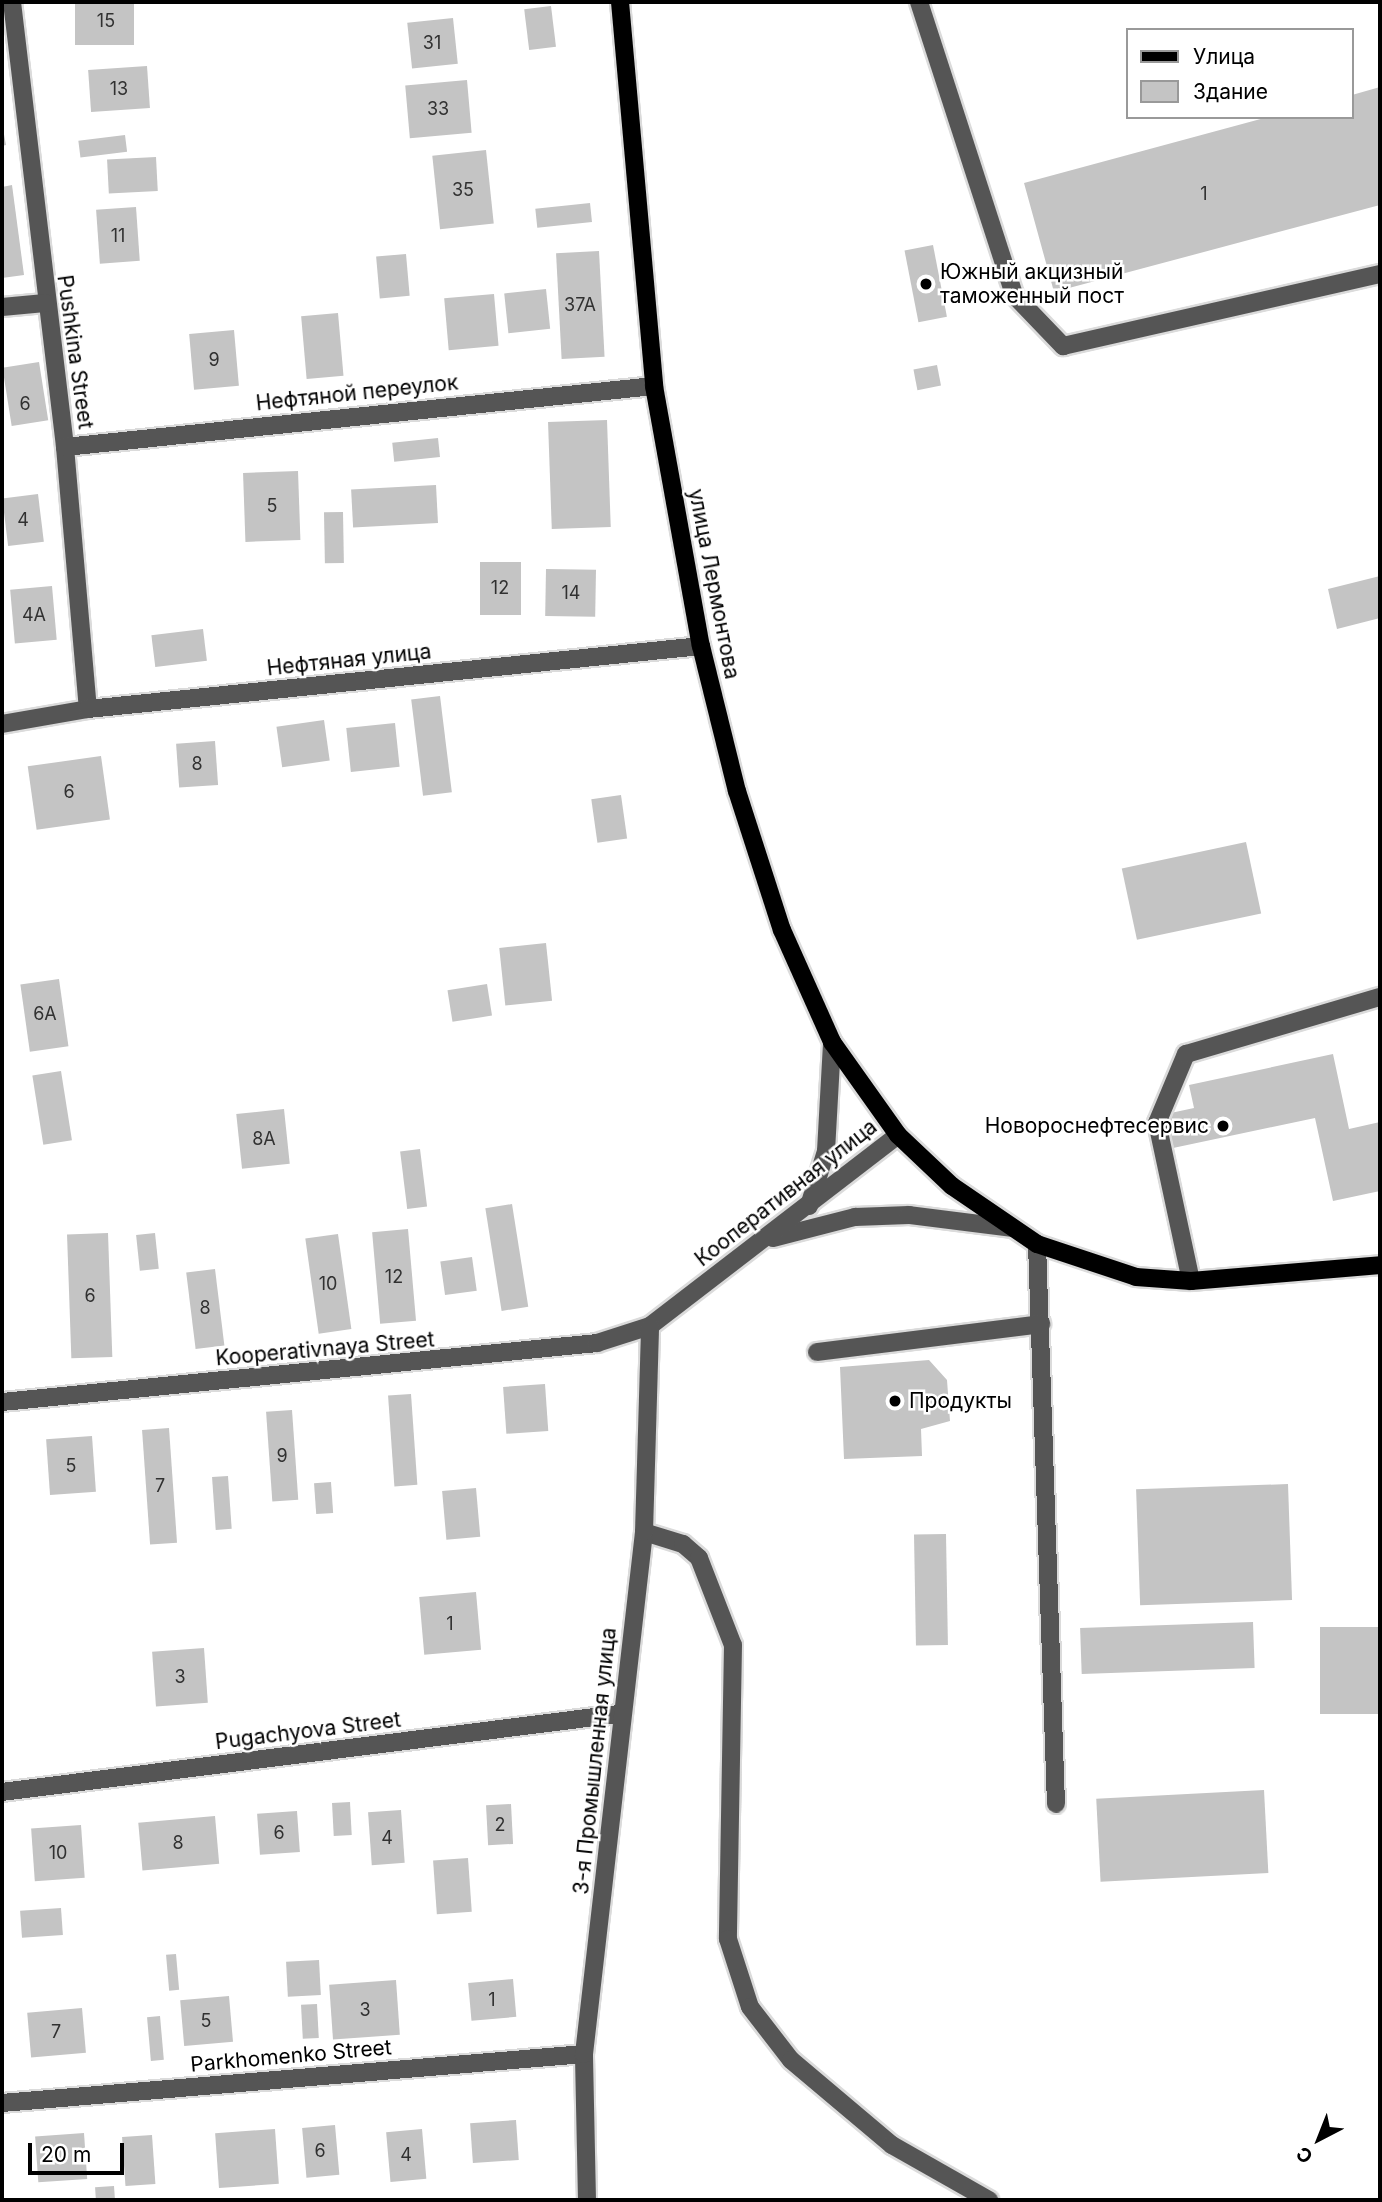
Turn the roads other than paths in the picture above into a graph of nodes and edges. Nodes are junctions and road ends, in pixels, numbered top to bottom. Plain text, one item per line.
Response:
1 (12, 2) edge
2 (620, 2) edge
3 (919, 2) edge
4 (1380, 274) edge
5 (45, 303) junction
6 (2, 307) edge
7 (654, 386) junction
8 (65, 447) junction
9 (701, 646) junction
10 (88, 709) junction
11 (2, 724) edge
12 (1380, 997) edge
13 (832, 1042) junction
14 (898, 1135) junction
15 (809, 1206) junction
16 (1012, 1228) junction
17 (766, 1240) junction
18 (1037, 1244) junction
19 (1380, 1265) edge
20 (1191, 1282) junction
21 (1041, 1324) junction
22 (650, 1326) junction
23 (817, 1352) dead end
24 (2, 1402) edge
25 (644, 1532) junction
26 (619, 1714) junction
27 (2, 1792) edge
28 (1056, 1804) dead end
29 (584, 2054) junction
30 (2, 2103) edge
31 (587, 2200) edge
32 (989, 2200) edge

1 - 5 street, Pushkina Street
2 - 7 main road, улица Лермонтова
3 - 4 street
5 - 6 street
5 - 8 street, Pushkina Street
7 - 8 street, Нефтяной переулок
7 - 9 main road, улица Лермонтова
8 - 10 street, Pushkina Street
9 - 10 street, Нефтяная улица
9 - 13 main road, улица Лермонтова
10 - 11 street, Нефтяная улица
12 - 20 street
13 - 14 main road, улица Лермонтова
13 - 15 street
14 - 15 street, Кооперативная улица
14 - 16 main road, Кооперативная улица
15 - 17 street, Кооперативная улица
16 - 17 street
16 - 18 main road, Кооперативная улица
17 - 22 street, Кооперативная улица
18 - 20 main road, Кооперативная улица
18 - 21 street
19 - 20 main road, Кооперативная улица
21 - 23 street
21 - 28 street
22 - 24 street, Kooperativnaya Street
22 - 25 street, 3-я Промышленная улица
25 - 26 street, 3-я Промышленная улица
25 - 32 street
26 - 27 street, Pugachyova Street
26 - 29 street, 3-я Промышленная улица
29 - 30 street, Parkhomenko Street
29 - 31 street, 3-я Промышленная улица

